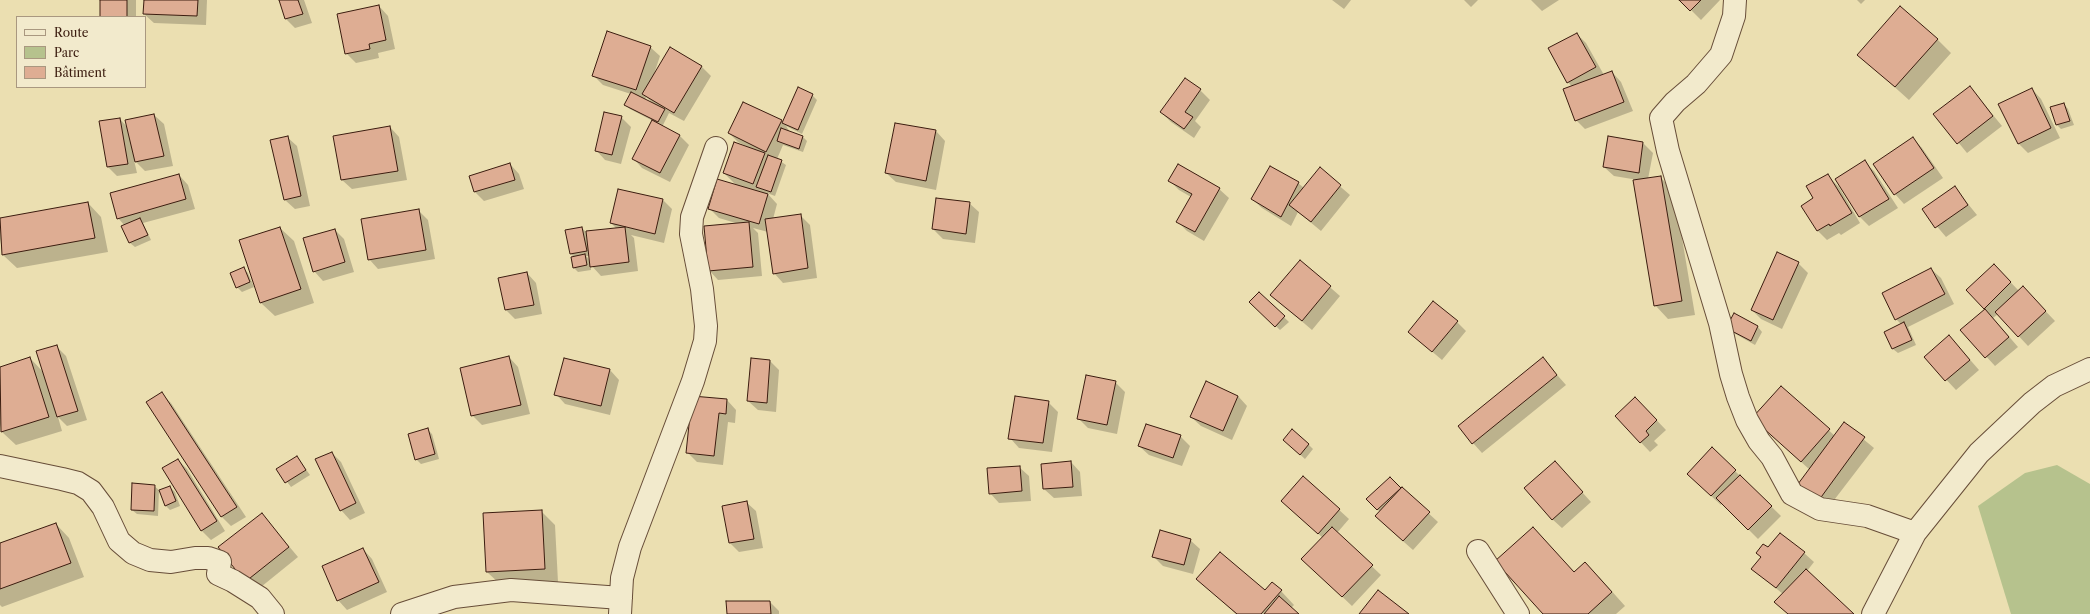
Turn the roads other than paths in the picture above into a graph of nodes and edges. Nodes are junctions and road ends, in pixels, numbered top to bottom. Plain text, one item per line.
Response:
1 (1735, 0) edge
2 (716, 148) dead end
3 (2090, 369) edge
4 (0, 466) edge
5 (1915, 533) junction
6 (1478, 551) dead end
7 (620, 606) edge
8 (273, 614) edge
9 (402, 614) edge
10 (1518, 614) edge
11 (1873, 614) edge

1 - 5 street
2 - 7 street
3 - 5 street
4 - 8 street
5 - 11 street
6 - 10 street
7 - 9 street

